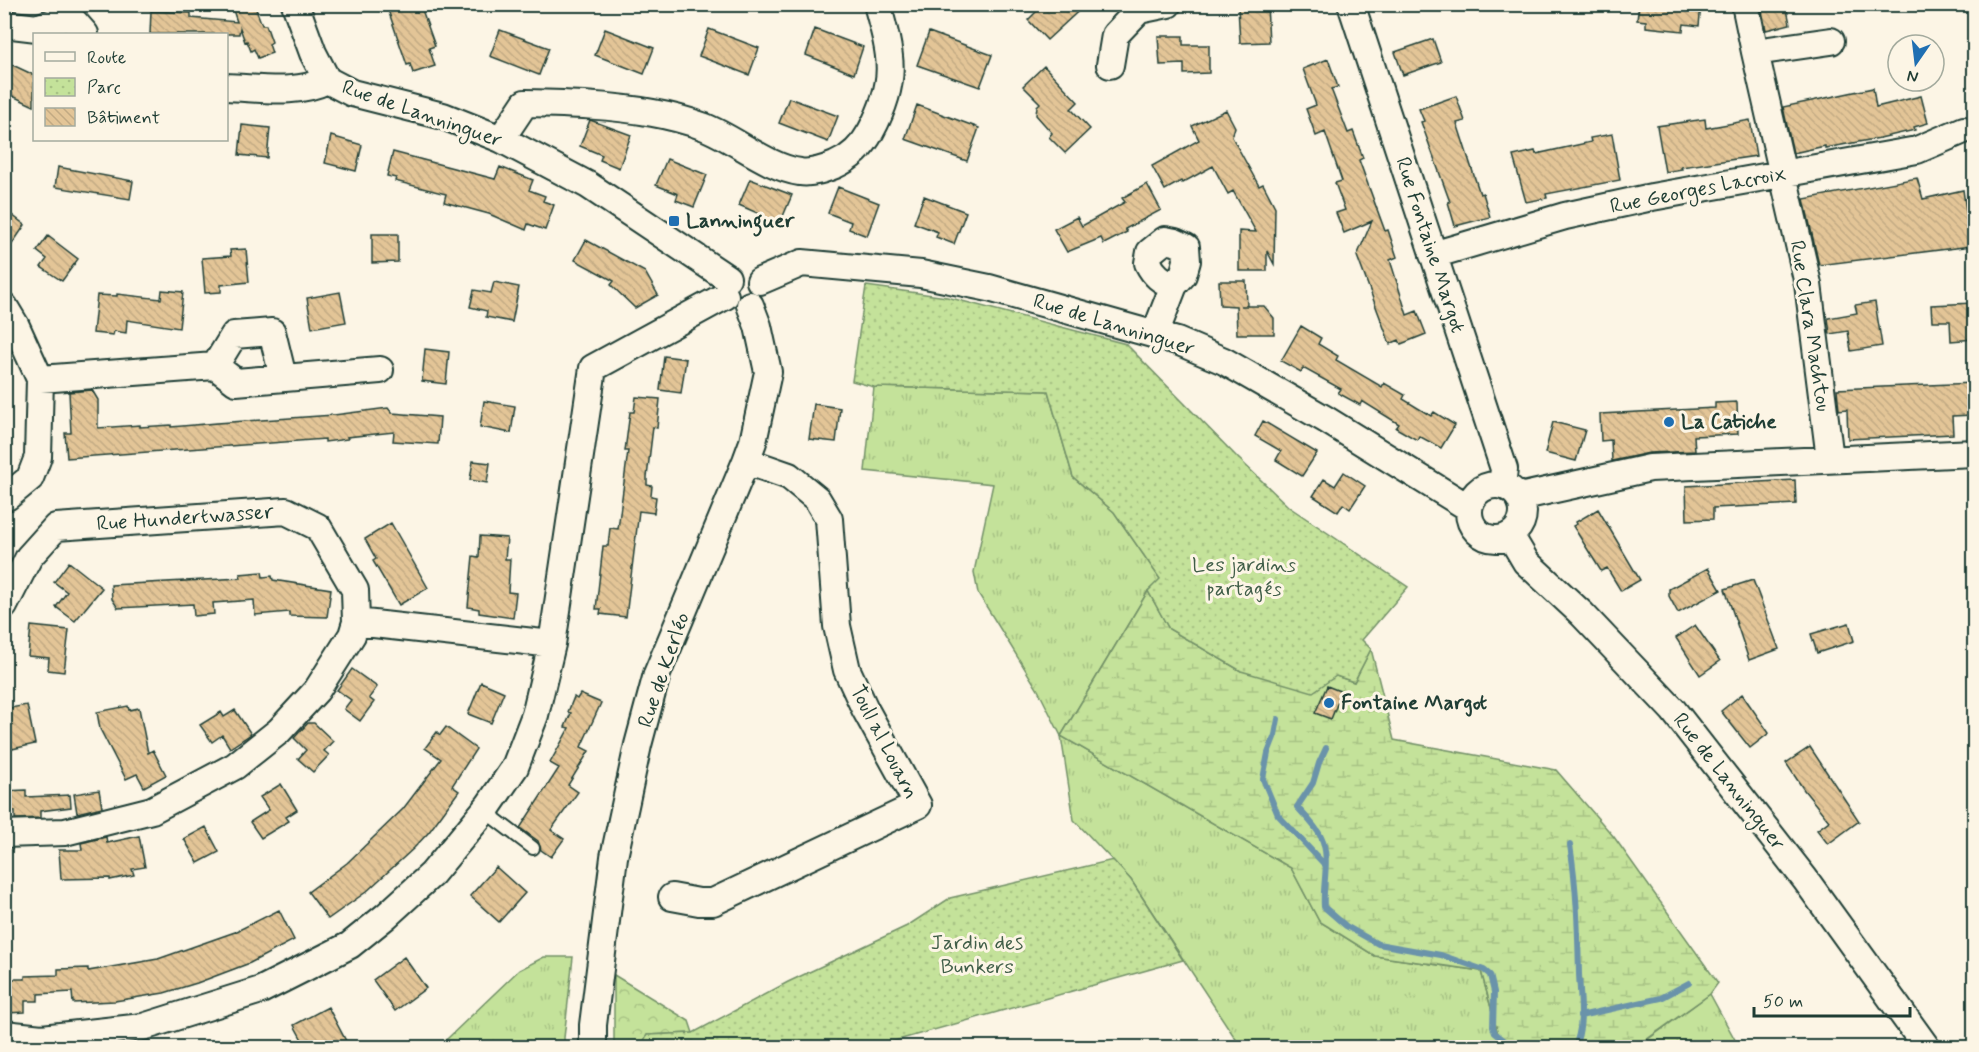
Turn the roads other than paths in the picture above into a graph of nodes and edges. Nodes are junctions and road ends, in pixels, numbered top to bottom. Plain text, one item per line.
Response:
1 (12, 4) edge
2 (295, 4) edge
3 (877, 4) edge
4 (1168, 4) edge
5 (1351, 4) edge
6 (1745, 4) edge
7 (4, 13) edge
8 (73, 18) edge
9 (4, 24) edge
10 (1831, 41) dead end
11 (1755, 52) junction
12 (1110, 64) dead end
13 (327, 80) junction
14 (228, 87) edge
15 (1964, 130) dead end
16 (501, 139) junction
17 (1782, 173) junction
18 (1433, 255) junction
19 (760, 281) junction
20 (1174, 285) dead end
21 (726, 287) junction
22 (750, 305) junction
23 (4, 306) edge
24 (1155, 334) junction
25 (215, 366) junction
26 (380, 370) dead end
27 (283, 377) junction
28 (40, 379) junction
29 (1974, 453) edge
30 (1830, 459) junction
31 (746, 461) junction
32 (1510, 491) junction
33 (4, 497) edge
34 (1468, 508) junction
35 (1510, 535) junction
36 (4, 606) edge
37 (356, 622) junction
38 (552, 644) junction
39 (489, 805) junction
40 (4, 834) edge
41 (533, 848) dead end
42 (672, 897) dead end
43 (4, 1034) edge
44 (593, 1047) edge
45 (1928, 1047) edge

1 - 7 street
2 - 13 street
3 - 16 street
4 - 12 street
5 - 18 street, Rue Fontaine Margot
6 - 11 street, Rue Clara Machtou
8 - 9 street
10 - 11 street
11 - 17 street, Rue Clara Machtou
13 - 14 street, Rue de Lanninguer
13 - 16 street, Rue de Lanninguer
15 - 17 street, Rue Georges Lacroix
16 - 21 street, Rue de Lanninguer
17 - 18 street, Rue Georges Lacroix
17 - 30 street, Rue Clara Machtou
18 - 32 street, Rue Fontaine Margot
19 - 21 street
19 - 22 street
19 - 24 street, Rue de Lanninguer
20 - 24 street
21 - 22 street
21 - 38 street
22 - 31 street, Rue de Kerléo
23 - 28 street
24 - 34 street, Rue de Lanninguer
25 - 27 street
25 - 27 street
25 - 28 street
26 - 27 street
28 - 33 street
29 - 30 street
30 - 32 street
31 - 42 street, Toull al Louarn
31 - 44 street, Rue de Kerléo
32 - 34 street
32 - 35 street
34 - 35 street
35 - 45 street, Rue de Lanninguer
36 - 37 street, Rue Hundertwasser
37 - 38 street
37 - 40 street
38 - 39 street
39 - 41 lane
39 - 43 street

